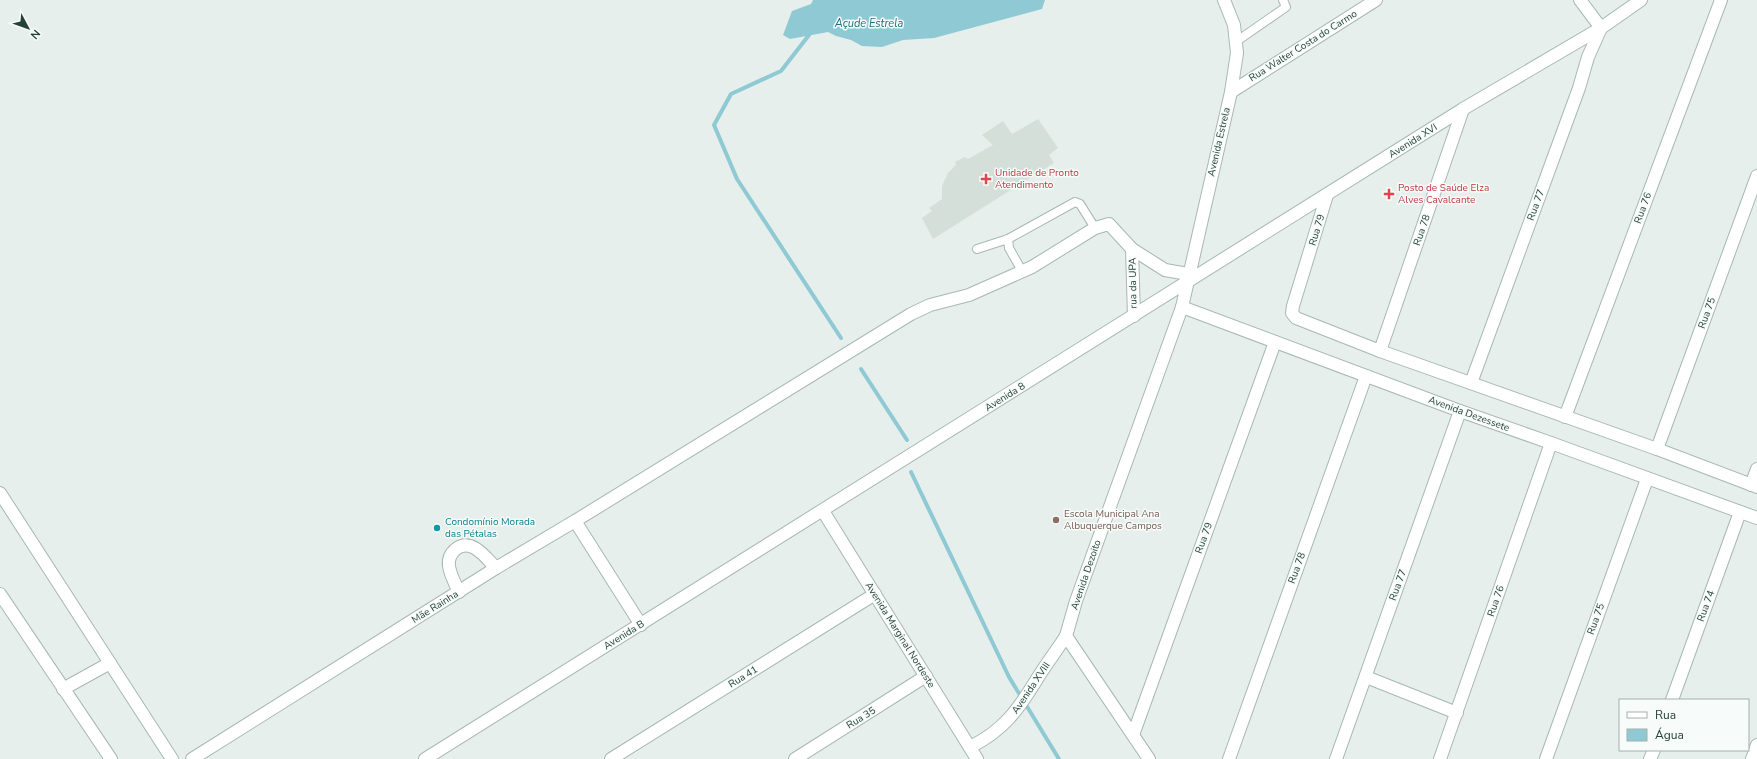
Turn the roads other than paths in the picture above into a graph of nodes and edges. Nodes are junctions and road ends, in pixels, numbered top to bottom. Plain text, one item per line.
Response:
1 (1224, 0) edge
2 (1283, 0) edge
3 (1376, 0) edge
4 (1580, 0) edge
5 (1641, 0) edge
6 (1721, 0) edge
7 (1357, 6) edge
8 (1601, 28) junction
9 (1237, 41) junction
10 (1231, 92) junction
11 (1463, 109) junction
12 (1757, 176) edge
13 (1327, 195) junction
14 (1095, 228) junction
15 (1008, 239) junction
16 (1132, 249) junction
17 (977, 250) dead end
18 (1022, 271) junction
19 (1187, 279) junction
20 (1182, 307) junction
21 (1134, 316) junction
22 (1275, 342) junction
23 (1380, 351) junction
24 (1366, 376) junction
25 (1471, 383) junction
26 (1460, 411) junction
27 (1565, 417) junction
28 (1551, 442) junction
29 (1656, 449) junction
30 (1757, 469) edge
31 (1647, 479) junction
32 (1754, 486) edge
33 (0, 493) edge
34 (823, 511) junction
35 (1740, 512) junction
36 (1757, 518) edge
37 (574, 521) junction
38 (496, 568) junction
39 (459, 592) junction
40 (0, 594) edge
41 (875, 594) junction
42 (641, 625) junction
43 (1066, 636) junction
44 (110, 663) junction
45 (926, 676) junction
46 (1366, 677) junction
47 (63, 689) junction
48 (1672, 699) edge
49 (1457, 713) junction
50 (1133, 735) junction
51 (1757, 745) edge
52 (970, 747) junction
53 (111, 759) edge
54 (172, 759) edge
55 (192, 759) edge
56 (425, 759) edge
57 (611, 759) edge
58 (795, 759) edge
59 (976, 759) edge
60 (1149, 759) edge
61 (1229, 759) edge
62 (1336, 759) edge
63 (1440, 759) edge
64 (1546, 759) edge
65 (1752, 759) edge

1 - 9 street, Avenida Estrela
2 - 9 lane
3 - 7 street, Rua Walter Costa do Carmo
4 - 8 street
5 - 8 street, Avenida XVI
6 - 27 street, Rua 76
7 - 10 street, Rua Walter Costa do Carmo
8 - 11 street, Avenida XVI
8 - 25 street, Rua 77
9 - 10 street, Avenida Estrela
10 - 19 street, Avenida Estrela
11 - 13 street, Avenida XVI
11 - 23 street, Rua 78
12 - 29 street, Rua 75
13 - 19 street, Avenida XVI
13 - 23 street, Rua 79
14 - 15 lane
14 - 16 street
14 - 18 street, Mãe Rainha
15 - 17 lane
15 - 18 lane
16 - 19 street
16 - 21 street, rua da UPA
18 - 37 street, Mãe Rainha
19 - 20 street, Avenida Dezoito
19 - 21 street, Avenida 8
20 - 22 street, Avenida Dezessete
20 - 43 street, Avenida Dezoito
21 - 34 street, Avenida 8
22 - 24 street, Avenida Dezessete
22 - 50 street, Rua 79
23 - 25 street
24 - 26 street, Avenida Dezessete
24 - 61 street, Rua 78
25 - 27 street
26 - 28 street, Avenida Dezessete
26 - 46 street, Rua 77
27 - 29 street
28 - 31 street, Avenida Dezessete
28 - 49 street, Rua 76
29 - 32 street
30 - 32 street
31 - 35 street, Avenida Dezessete
31 - 64 street, Rua 75
33 - 44 street
34 - 41 street, Avenida Marginal Nordeste
34 - 42 street, Avenida B
35 - 36 street, Avenida Dezessete
35 - 48 street, Rua 74
37 - 38 street, Mãe Rainha
37 - 42 street
38 - 39 street, Mãe Rainha
38 - 39 street
39 - 55 street, Mãe Rainha
40 - 47 street
41 - 45 street, Avenida Marginal Nordeste
41 - 57 street, Rua 41
42 - 56 street, Avenida B
43 - 50 street
43 - 52 street, Avenida XVIII
44 - 47 street
44 - 54 street
45 - 52 street, Avenida Marginal Nordeste
45 - 58 street, Rua 35
46 - 49 street
46 - 62 street, Rua 77
47 - 53 street
49 - 63 street, Rua 76
50 - 60 street
51 - 65 street
52 - 59 street, Avenida Marginal Nordeste

